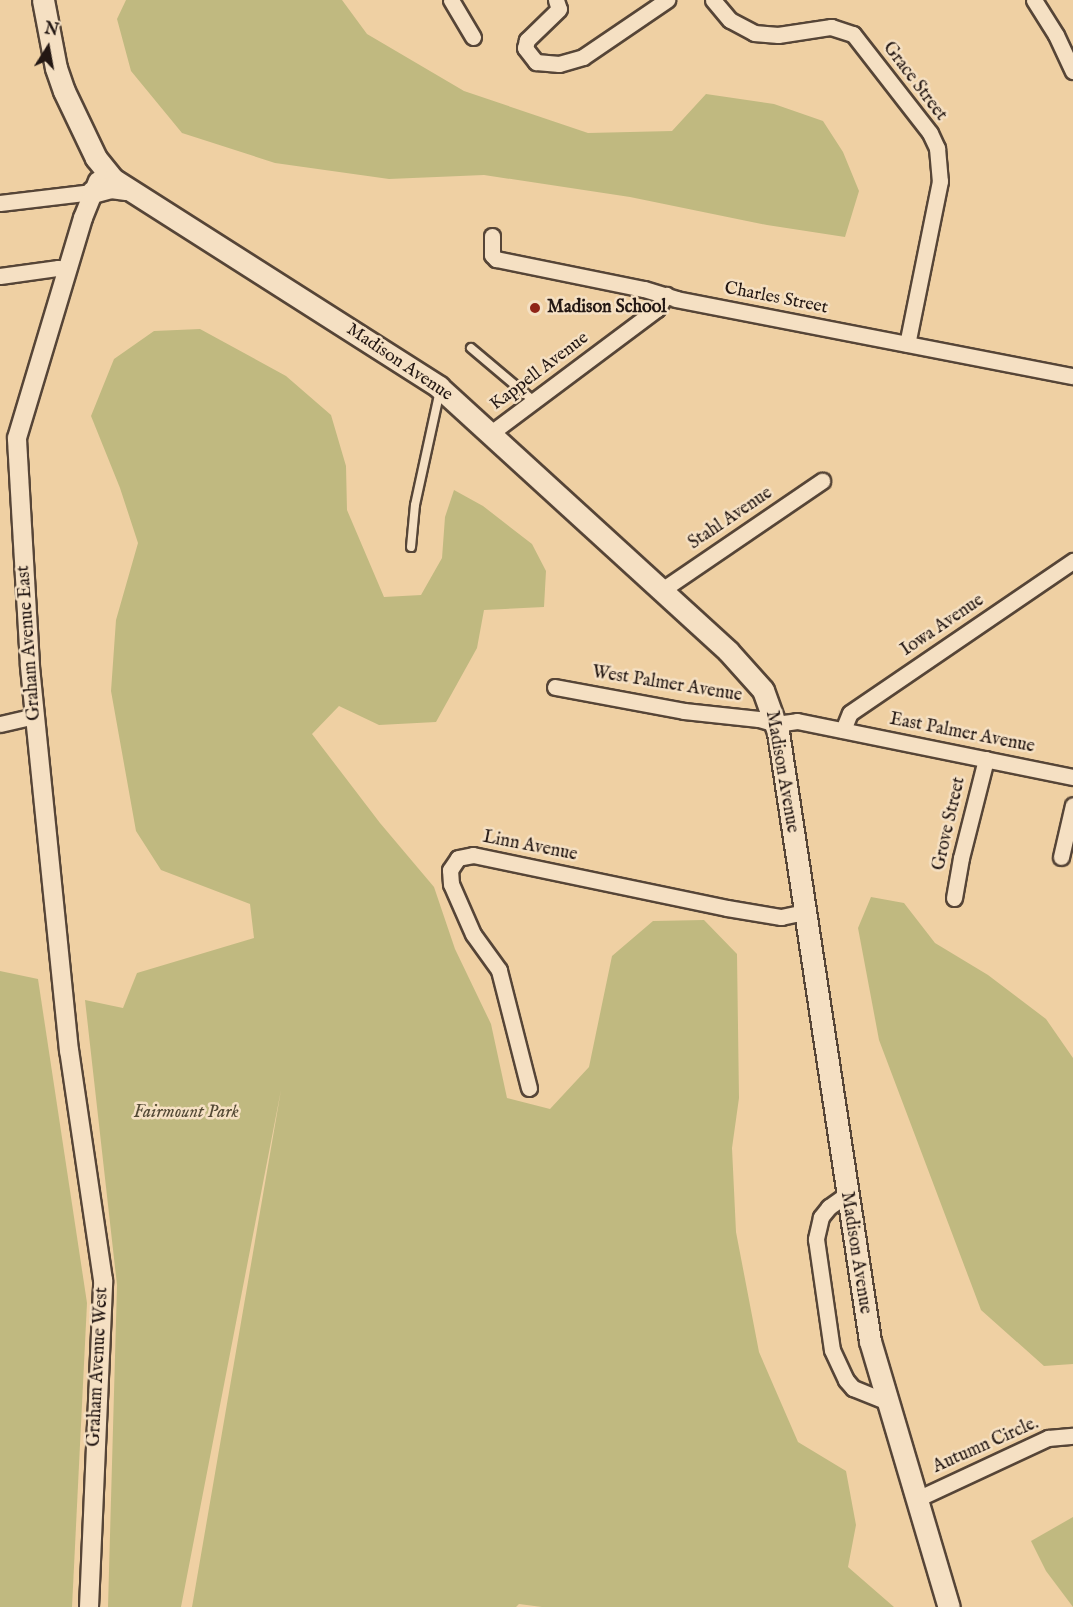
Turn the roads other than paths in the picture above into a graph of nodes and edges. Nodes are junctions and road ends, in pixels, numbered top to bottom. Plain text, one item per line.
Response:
1 (43, 0) edge
2 (451, 0) edge
3 (556, 0) edge
4 (667, 0) edge
5 (713, 0) edge
6 (1034, 0) edge
7 (472, 37) dead end
8 (1073, 71) edge
9 (107, 172) junction
10 (126, 189) junction
11 (92, 192) junction
12 (0, 203) edge
13 (492, 236) dead end
14 (67, 270) junction
15 (0, 276) edge
16 (666, 296) junction
17 (907, 344) junction
18 (471, 348) dead end
19 (1073, 376) edge
20 (441, 389) junction
21 (534, 401) junction
22 (491, 433) junction
23 (822, 481) dead end
24 (411, 548) dead end
25 (1073, 561) edge
26 (662, 590) junction
27 (555, 687) dead end
28 (35, 716) junction
29 (0, 724) edge
30 (776, 724) junction
31 (843, 730) junction
32 (986, 759) junction
33 (1073, 777) edge
34 (1073, 805) edge
35 (1061, 857) dead end
36 (954, 898) dead end
37 (804, 912) junction
38 (529, 1088) dead end
39 (79, 1129) joint
40 (846, 1195) junction
41 (887, 1402) junction
42 (1073, 1436) edge
43 (917, 1499) junction
44 (89, 1607) edge
45 (949, 1607) edge

1 - 9 main road, Madison Avenue
2 - 7 street
3 - 4 street
5 - 17 street, Grace Street
6 - 8 street
9 - 10 main road, Madison Avenue
9 - 11 street, Graham Avenue East
10 - 11 main road
10 - 20 main road, Madison Avenue
11 - 12 street
11 - 14 street, Graham Avenue East
13 - 16 street, Charles Street
14 - 15 street
14 - 28 street, Graham Avenue East
16 - 17 street, Charles Street
16 - 21 street, Kappell Avenue
17 - 19 street, Charles Street
18 - 21 lane
20 - 22 main road, Madison Avenue
20 - 24 lane
21 - 22 street, Kappell Avenue
22 - 26 main road, Madison Avenue
23 - 26 street, Stahl Avenue
25 - 31 street, Iowa Avenue
26 - 30 main road, Madison Avenue
27 - 30 street, West Palmer Avenue
28 - 29 street
28 - 39 street, Graham Avenue East
30 - 31 street, West Palmer Avenue
30 - 37 main road, Madison Avenue
31 - 32 street, East Palmer Avenue
32 - 33 street, East Palmer Avenue
32 - 36 street, Grove Street
34 - 35 street
37 - 38 street, Linn Avenue
37 - 40 main road, Madison Avenue
39 - 44 street, Graham Avenue West
40 - 41 main road, Madison Avenue
40 - 41 street
41 - 43 main road, Madison Avenue
42 - 43 street, Autumn Circle.
43 - 45 main road, Madison Avenue

